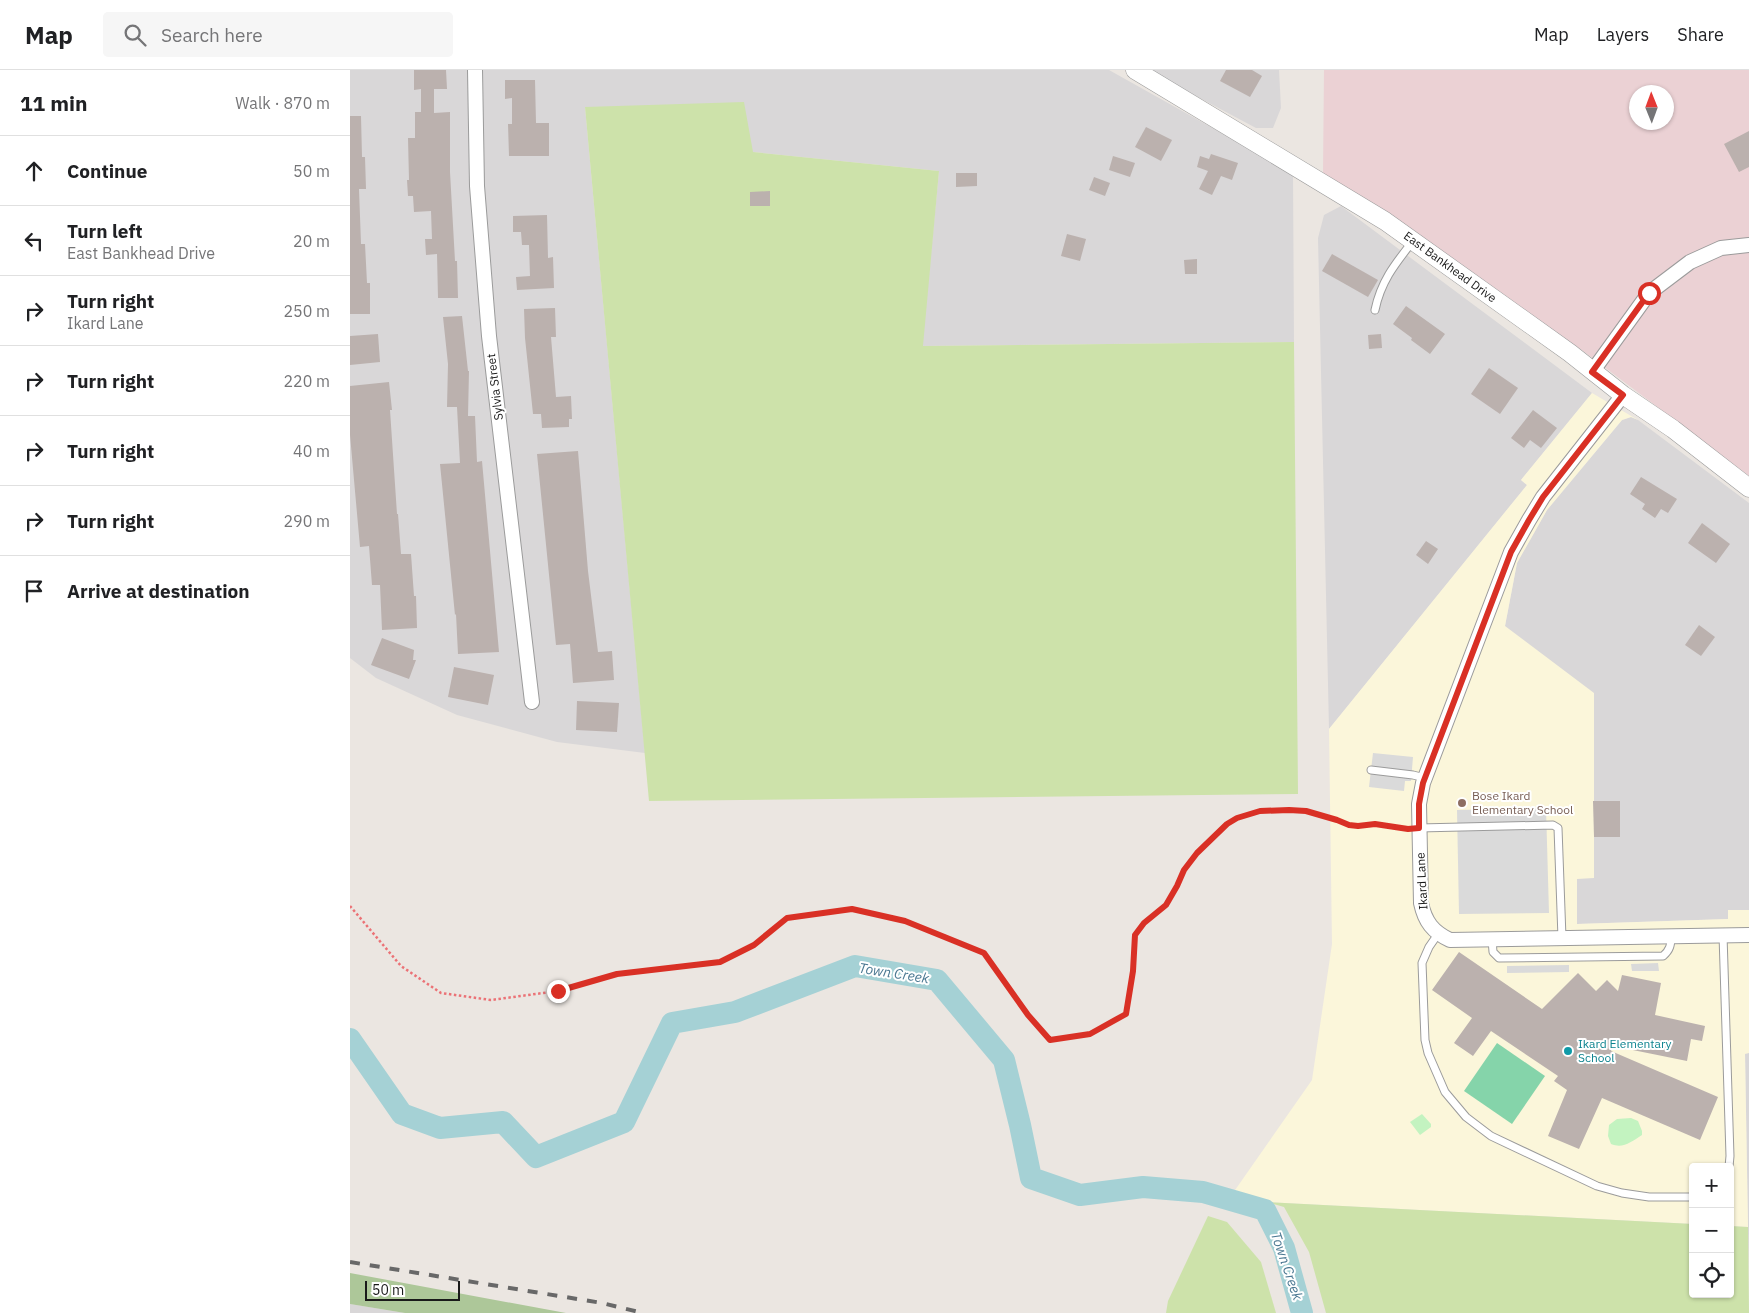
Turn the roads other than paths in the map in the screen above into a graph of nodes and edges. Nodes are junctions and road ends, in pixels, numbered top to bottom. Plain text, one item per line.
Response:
1 (475, 70) edge
2 (1135, 70) edge
3 (1413, 241) junction
4 (1749, 245) edge
5 (1375, 310) dead end
6 (1592, 372) junction
7 (1623, 395) junction
8 (1749, 488) edge
9 (532, 702) dead end
10 (1371, 770) dead end
11 (1425, 778) junction
12 (1419, 828) junction
13 (1438, 934) junction
14 (1723, 935) junction
15 (1749, 935) edge
16 (1671, 936) junction
17 (1562, 938) junction
18 (1492, 939) junction
19 (1729, 1163) edge
20 (1689, 1197) edge

1 - 9 street, Sylvia Street
2 - 3 street, East Bankhead Drive
3 - 5 lane
3 - 6 street, East Bankhead Drive
4 - 6 street
6 - 7 street, East Bankhead Drive
7 - 8 street, East Bankhead Drive
7 - 11 street, Ikard Lane
10 - 11 lane
11 - 12 street, Ikard Lane
12 - 13 street, Ikard Lane
12 - 17 lane
13 - 18 street
13 - 20 lane
14 - 15 street
14 - 16 street
14 - 19 lane
16 - 17 street
16 - 18 lane
17 - 18 street

